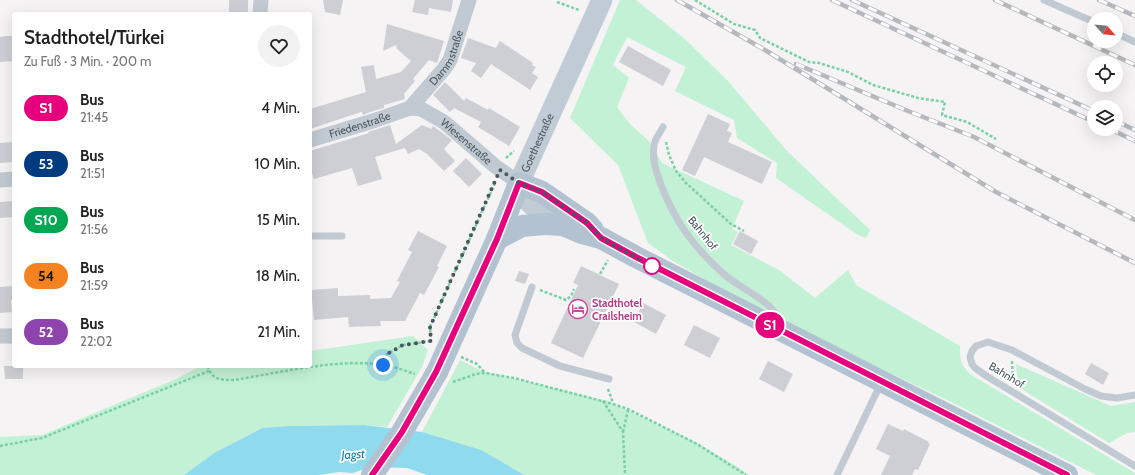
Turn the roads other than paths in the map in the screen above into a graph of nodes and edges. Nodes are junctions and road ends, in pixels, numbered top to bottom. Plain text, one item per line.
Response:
1 (261, 0) edge
2 (469, 0) edge
3 (602, 0) edge
4 (1044, 0) edge
5 (260, 12) edge
6 (1087, 19) edge
7 (1123, 36) edge
8 (1135, 42) edge
9 (410, 108) junction
10 (663, 127) road end
11 (312, 139) edge
12 (12, 179) edge
13 (0, 180) edge
14 (519, 183) junction
15 (563, 225) junction
16 (312, 236) edge
17 (342, 236) dead end
18 (601, 238) junction
19 (497, 239) junction
20 (532, 287) road end
21 (776, 328) junction
22 (0, 336) edge
23 (12, 336) edge
24 (609, 379) road end
25 (882, 382) junction
26 (1135, 395) edge
27 (1135, 466) edge
28 (372, 475) edge
29 (837, 475) edge
30 (1067, 475) edge

1 - 5 street
2 - 9 street, Dammstraße
3 - 14 main road, Goethestraße
4 - 6 lane
7 - 8 lane
9 - 11 street, Friedenstraße
9 - 14 street, Wiesenstraße
10 - 21 lane, Bahnhof
12 - 13 street
14 - 15 main road
14 - 18 main road
14 - 19 main road, Goethestraße
15 - 18 main road
15 - 19 main road
16 - 17 lane
18 - 21 main road
19 - 28 main road, Goethestraße, bridge
20 - 24 lane
21 - 25 main road
22 - 23 street
25 - 29 lane
25 - 30 main road
26 - 27 lane, Bahnhof

